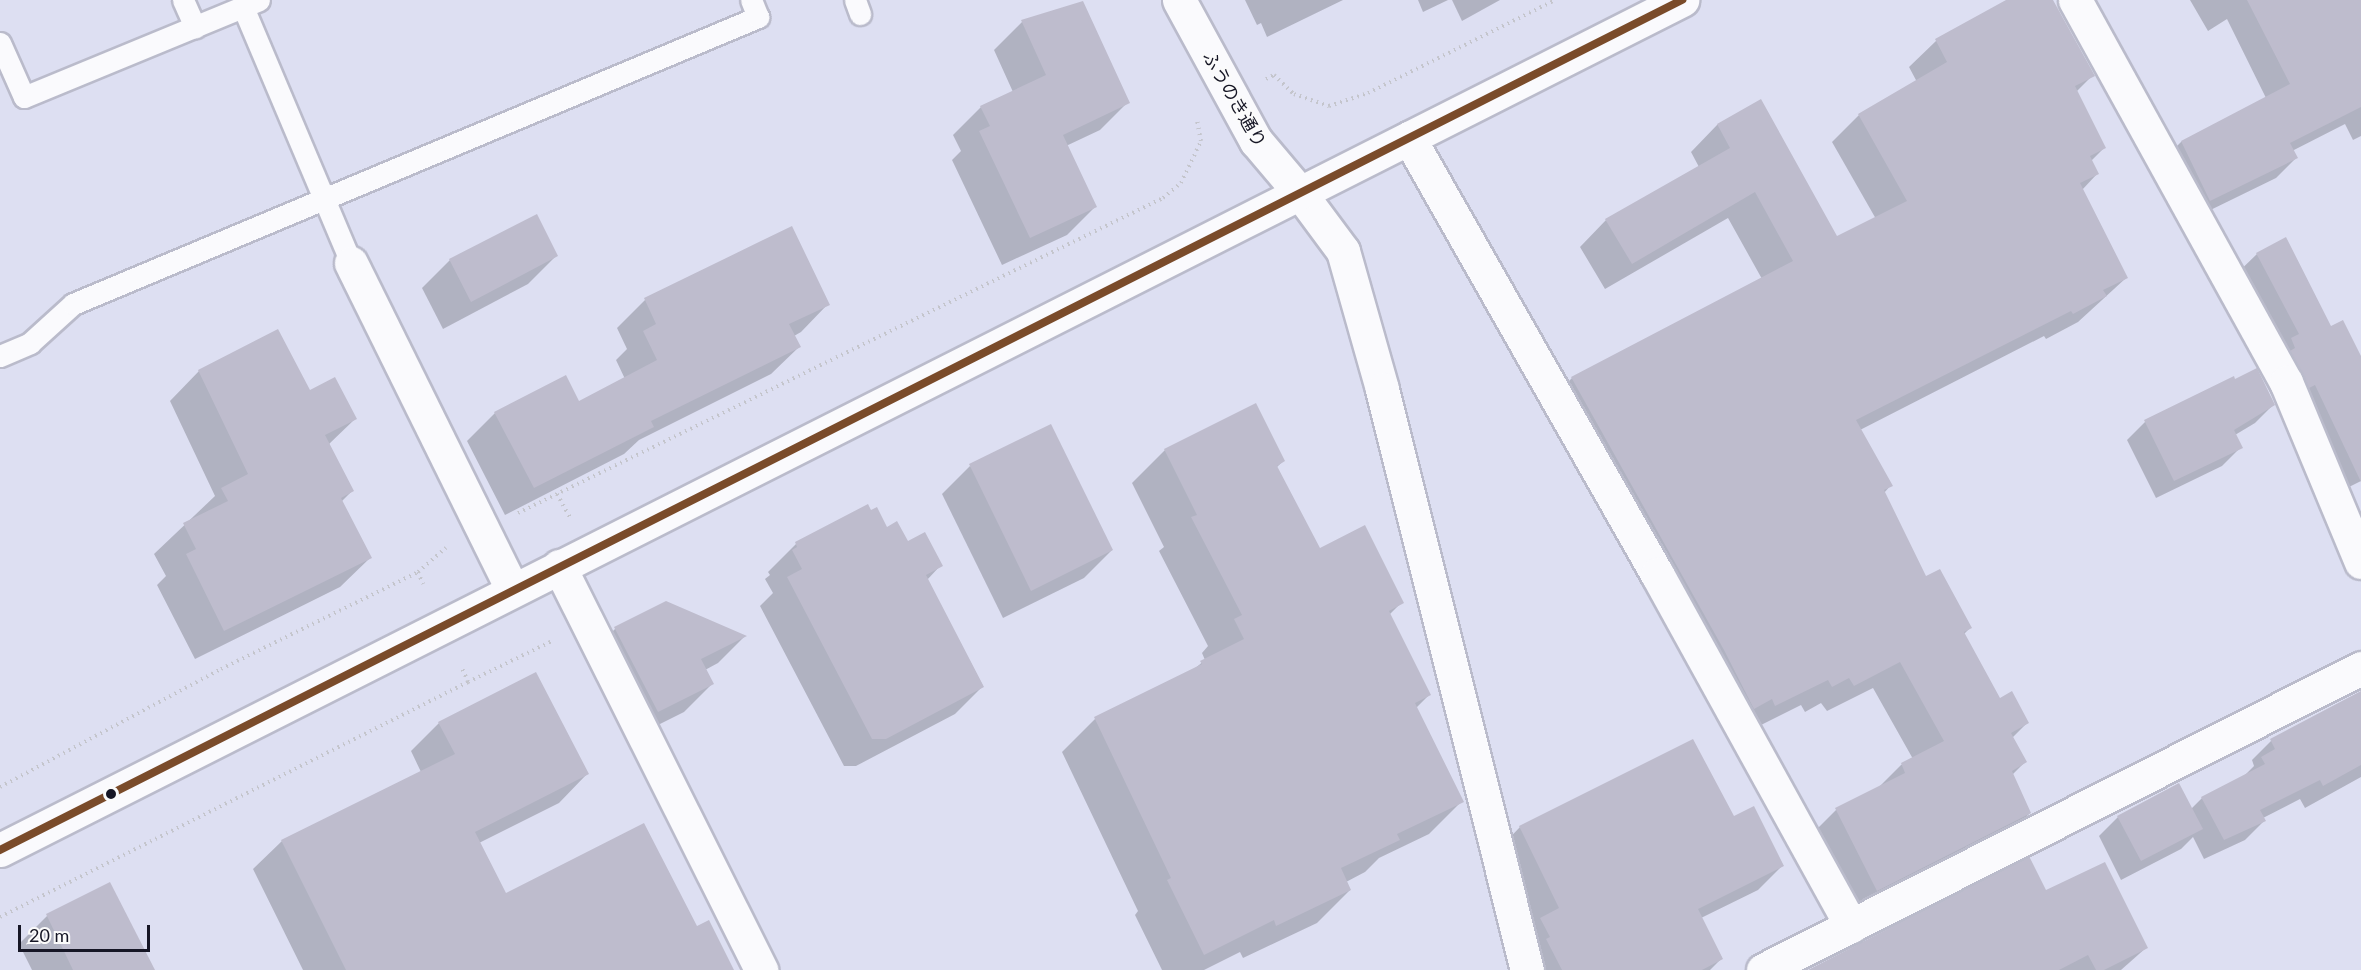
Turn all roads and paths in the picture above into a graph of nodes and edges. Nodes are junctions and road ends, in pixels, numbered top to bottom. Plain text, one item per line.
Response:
1 (183, 0) edge
2 (751, 0) edge
3 (1179, 0) edge
4 (1555, 0) edge
5 (1682, 0) edge
6 (2075, 0) edge
7 (251, 4) edge
8 (195, 27) junction
9 (0, 43) edge
10 (1231, 97) junction
11 (1410, 138) junction
12 (1300, 193) junction
13 (325, 200) junction
14 (351, 263) joint
15 (0, 356) edge
16 (558, 494) junction
17 (527, 508) dead end
18 (566, 509) dead end
19 (441, 550) dead end
20 (2361, 562) edge
21 (559, 566) junction
22 (418, 572) junction
23 (423, 584) dead end
24 (512, 589) junction
25 (561, 637) dead end
26 (462, 668) dead end
27 (2361, 668) edge
28 (468, 682) junction
29 (0, 787) edge
30 (0, 850) edge
31 (0, 917) edge
32 (1851, 926) junction
33 (760, 970) edge
34 (1527, 970) edge
35 (1763, 970) edge

1 - 8 lane
2 - 13 lane
3 - 10 street, ふうのき通り
4 - 10 path
5 - 11 street
6 - 20 street
7 - 8 lane
7 - 13 lane
8 - 9 lane
10 - 12 street, ふうのき通り
10 - 16 path
11 - 12 street
11 - 32 street
12 - 21 street
12 - 34 street, ふうのき通り
13 - 14 lane
13 - 15 lane
14 - 24 street
16 - 17 path
16 - 18 path
19 - 22 path
21 - 24 street
21 - 33 street
22 - 23 path
22 - 29 path
24 - 30 street
25 - 28 path
26 - 28 path
27 - 32 street
28 - 31 path
32 - 35 street

